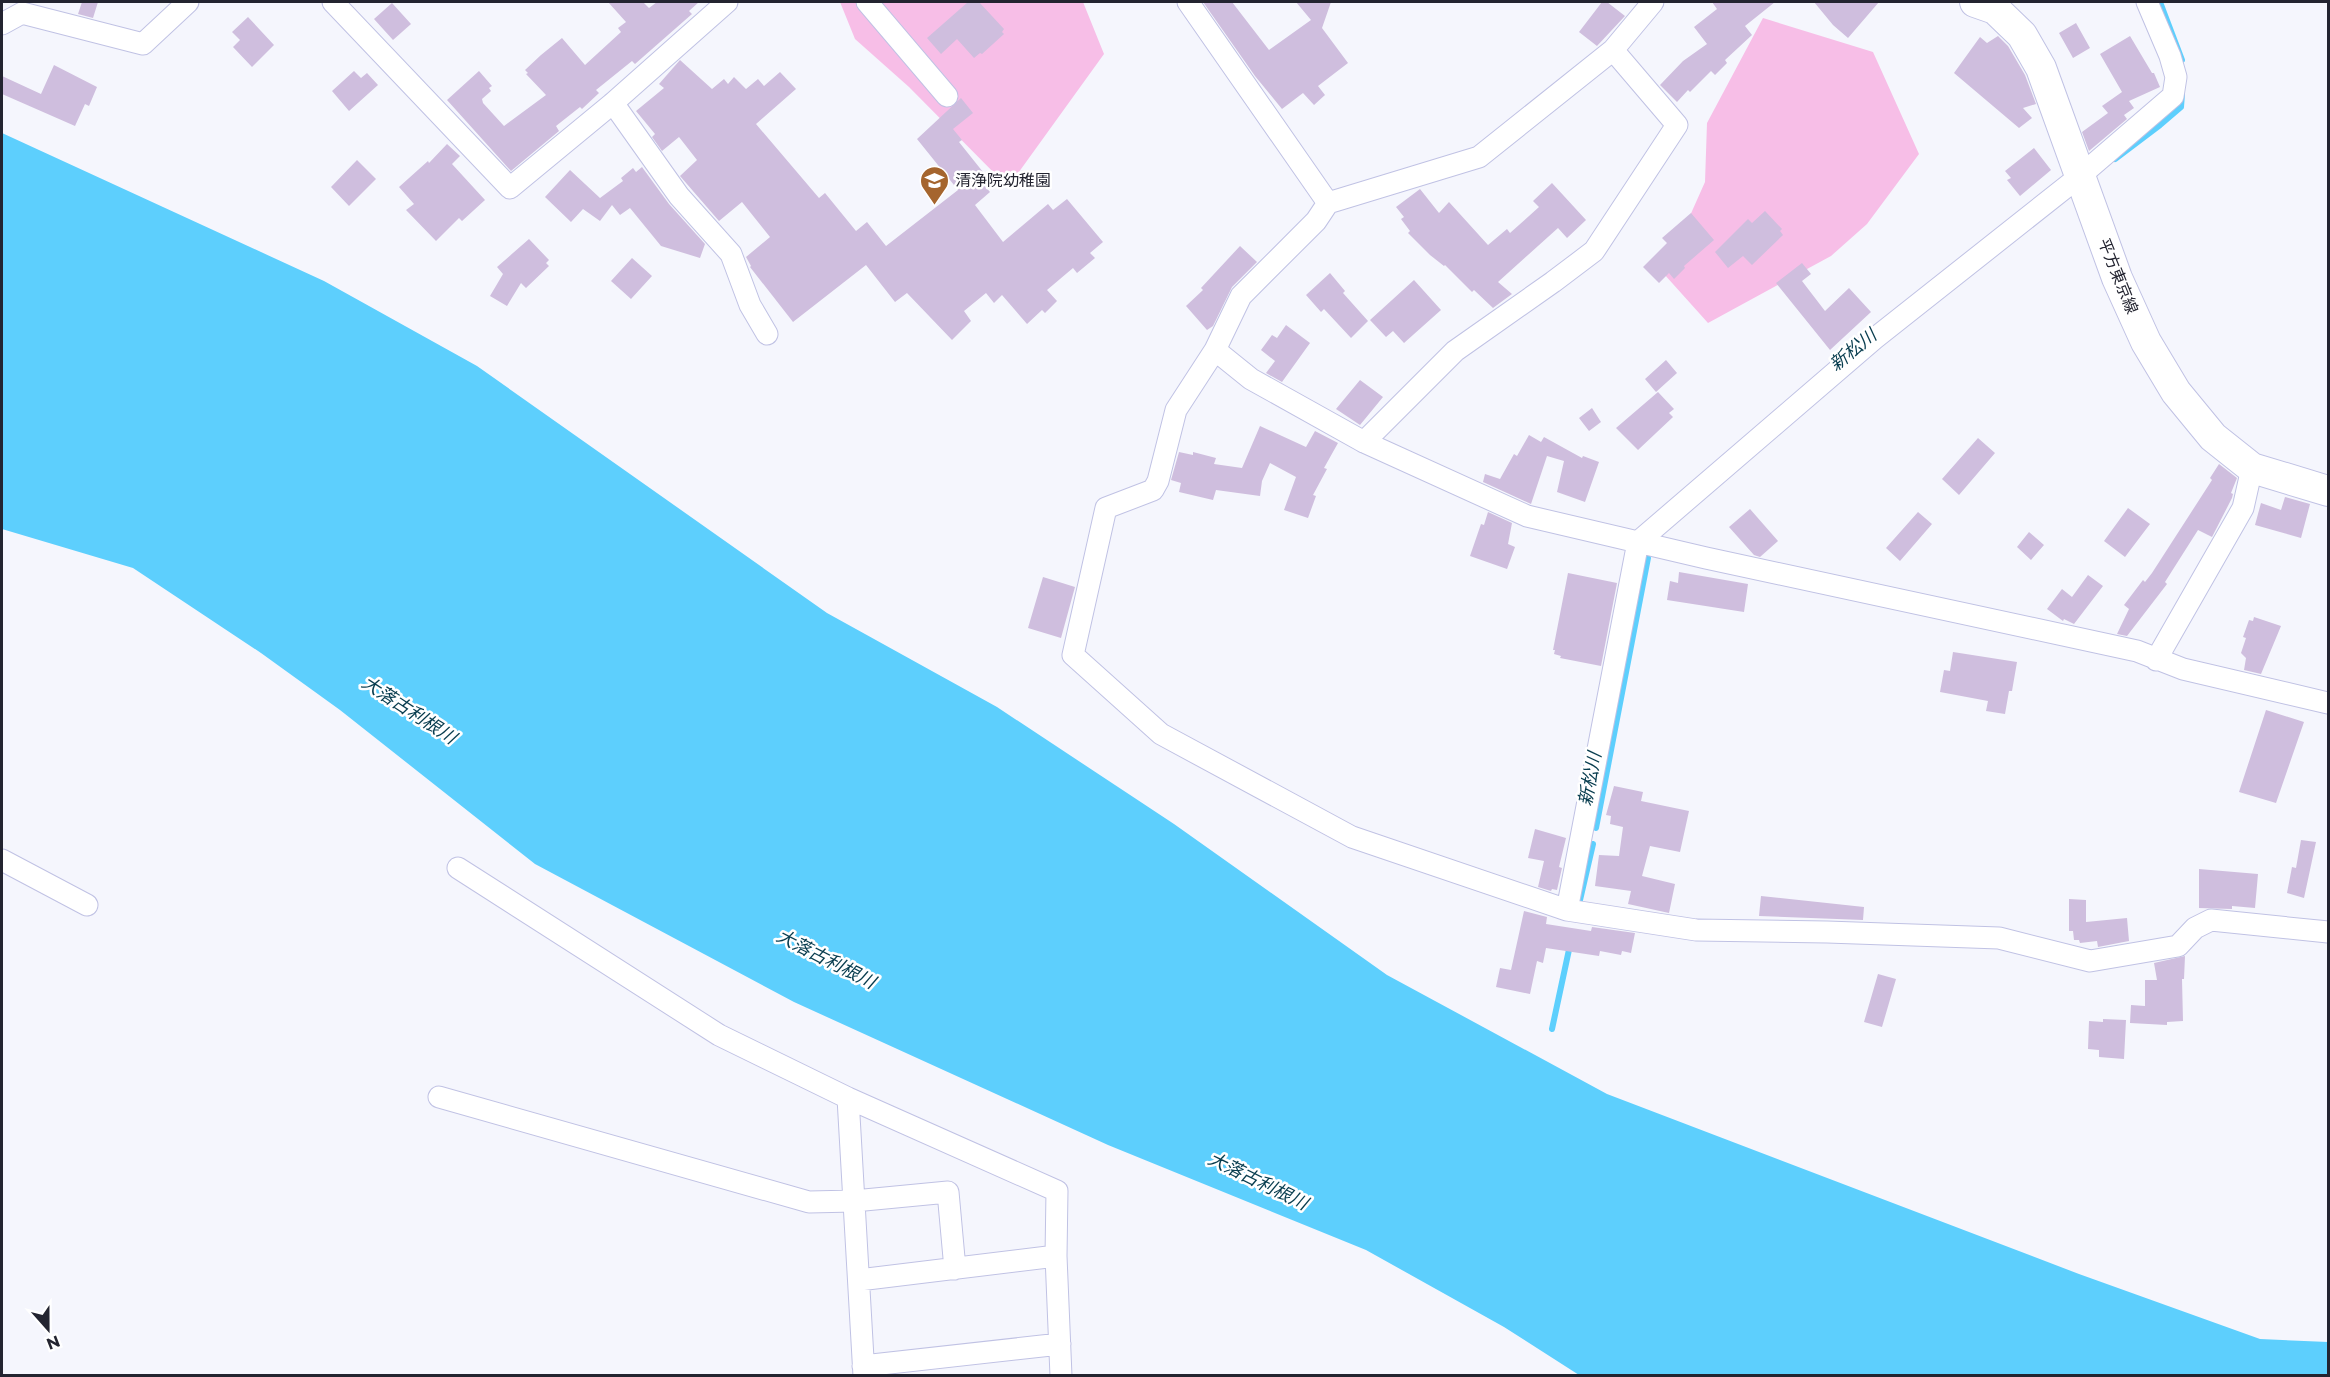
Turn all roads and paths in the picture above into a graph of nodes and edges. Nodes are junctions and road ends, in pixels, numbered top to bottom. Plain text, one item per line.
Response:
1 (188, 2) edge
2 (333, 2) edge
3 (727, 2) edge
4 (867, 2) edge
5 (1188, 2) edge
6 (1653, 2) edge
7 (1975, 2) edge
8 (2147, 2) edge
9 (2, 24) edge
10 (1613, 50) junction
11 (947, 96) dead end
12 (613, 103) junction
13 (2080, 176) junction
14 (1328, 203) junction
15 (767, 334) dead end
16 (1215, 350) junction
17 (1364, 442) junction
18 (2252, 468) junction
19 (2328, 491) edge
20 (1638, 542) junction
21 (2156, 660) junction
22 (2328, 703) edge
23 (2, 860) edge
24 (458, 868) dead end
25 (87, 905) dead end
26 (1567, 910) junction
27 (2328, 932) edge
28 (439, 1097) dead end
29 (848, 1098) junction
30 (854, 1201) junction
31 (1056, 1256) junction
32 (955, 1269) junction
33 (859, 1280) junction
34 (1060, 1344) junction
35 (864, 1371) edge
36 (1061, 1376) edge

1 - 9 street
2 - 12 street
3 - 12 street
4 - 11 street
5 - 14 street
6 - 10 street
7 - 13 main road, 平方東京線
8 - 13 street
10 - 14 street
10 - 17 street
12 - 15 street
13 - 18 main road, 平方東京線
13 - 20 street
14 - 16 street
16 - 17 street
16 - 26 street
17 - 20 street
18 - 19 main road, 平方東京線
18 - 21 street
20 - 21 street
20 - 26 street
21 - 22 street
23 - 25 street
24 - 29 street
26 - 27 street
28 - 30 street
29 - 30 street
29 - 31 street
30 - 32 street
30 - 33 street
31 - 32 street
31 - 34 street
32 - 33 street
33 - 35 street
34 - 35 street
34 - 36 street

